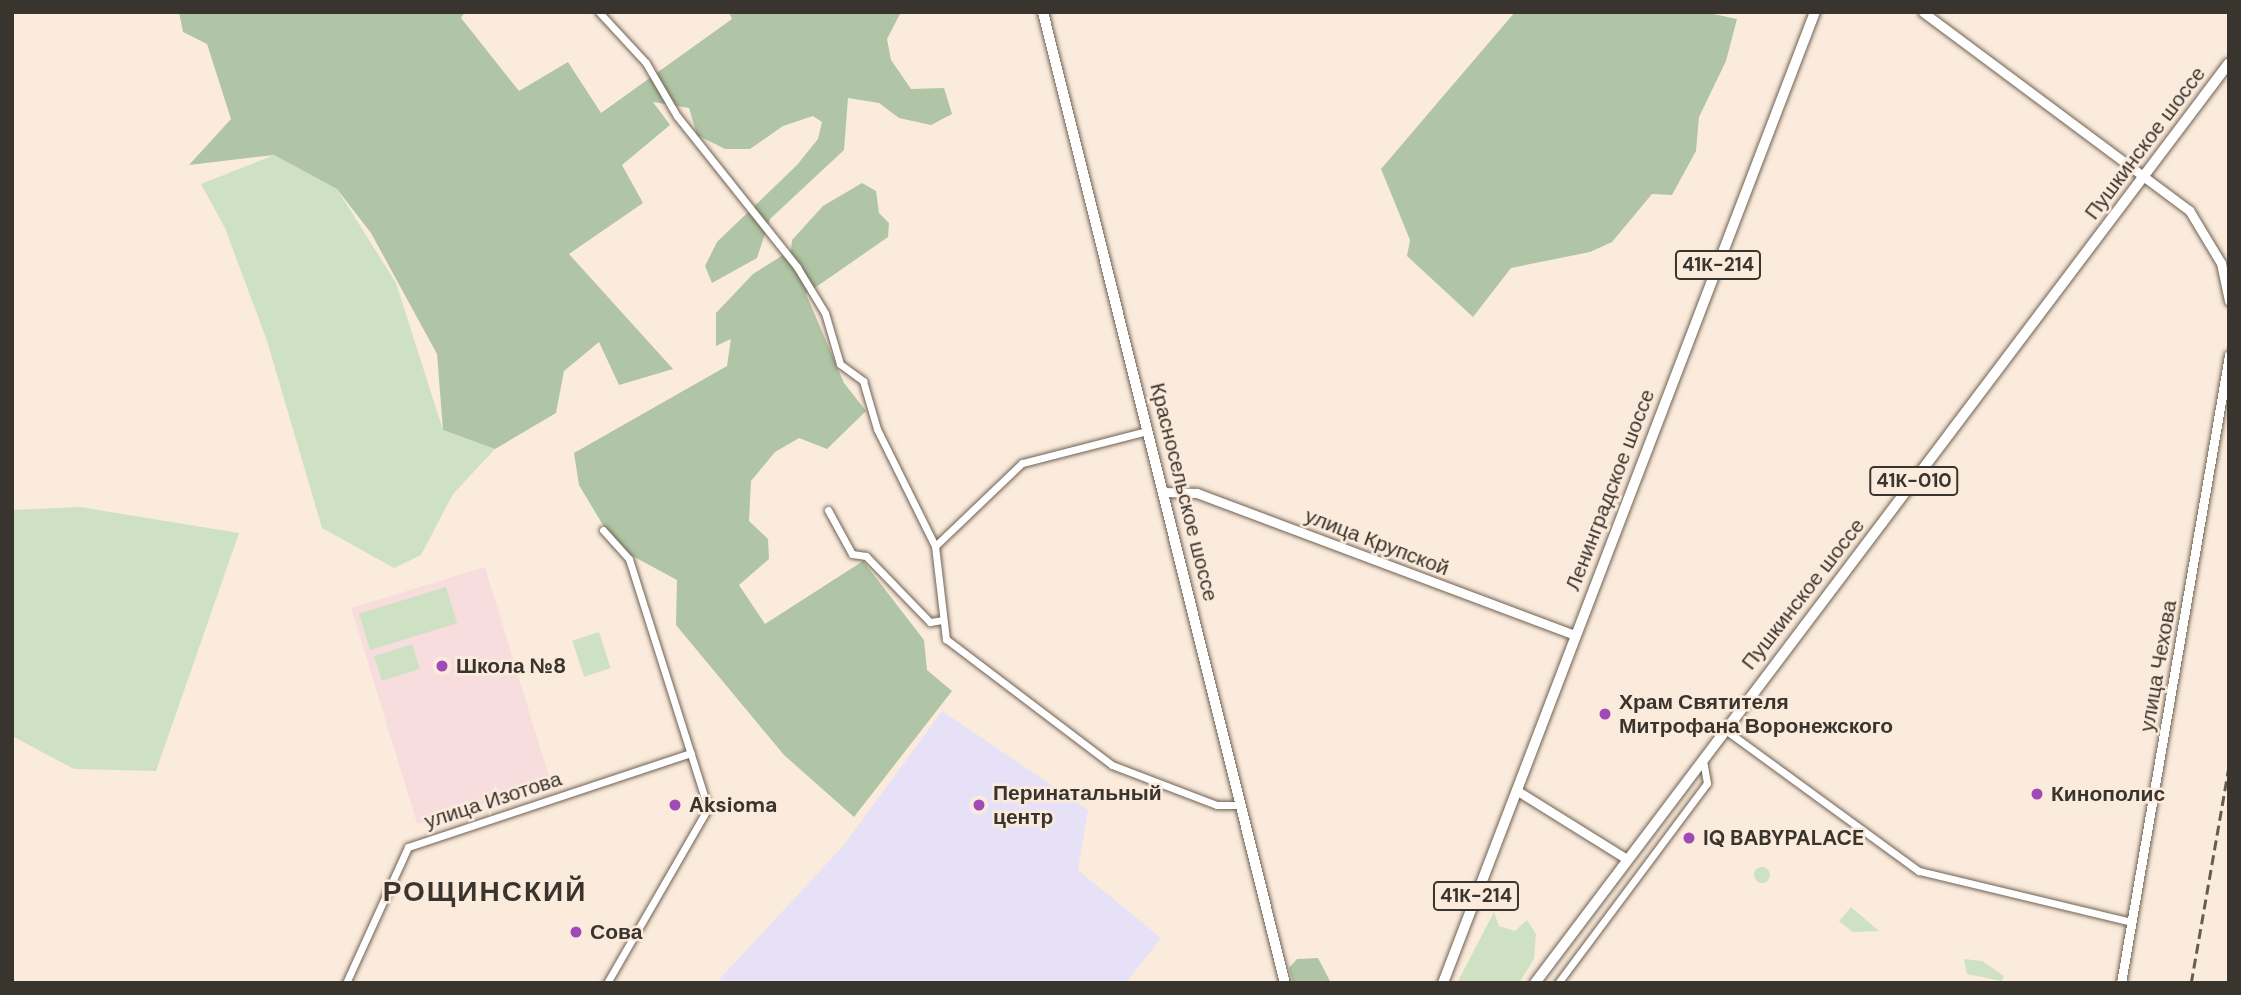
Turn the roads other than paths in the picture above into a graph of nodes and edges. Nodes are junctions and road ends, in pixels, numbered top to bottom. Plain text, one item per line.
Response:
1 (599, 12) edge
2 (1043, 12) edge
3 (1815, 12) edge
4 (1923, 12) edge
5 (2229, 63) edge
6 (2146, 174) junction
7 (2229, 300) edge
8 (2229, 355) edge
9 (1147, 431) junction
10 (1166, 492) junction
11 (828, 510) dead end
12 (603, 530) dead end
13 (935, 546) junction
14 (942, 620) junction
15 (1574, 635) junction
16 (1724, 728) junction
17 (691, 752) junction
18 (1702, 757) junction
19 (1516, 790) junction
20 (1241, 805) junction
21 (1627, 859) junction
22 (2132, 922) junction
23 (346, 983) edge
24 (607, 983) edge
25 (1285, 983) edge
26 (1443, 983) edge
27 (1535, 983) edge
28 (1558, 983) edge
29 (2121, 983) edge

1 - 13 street
2 - 9 main road, Красносельское шоссе
3 - 15 main road, Ленинградское шоссе / 41К-214
4 - 6 street
5 - 6 main road, Пушкинское шоссе / 41К-010
6 - 7 street
6 - 16 main road, Пушкинское шоссе / 41К-010
8 - 22 street, улица Чехова
9 - 10 main road, Красносельское шоссе
9 - 13 street
10 - 15 street, улица Крупской
10 - 20 main road, Красносельское шоссе
11 - 14 street
12 - 17 street
13 - 14 street
14 - 20 street
15 - 19 main road, Ленинградское шоссе / 41К-214
16 - 18 main road, Пушкинское шоссе / 41К-010
16 - 22 street
17 - 23 street, улица Изотова
17 - 24 street
18 - 21 main road, Пушкинское шоссе / 41К-010
18 - 28 street
19 - 21 street
19 - 26 main road, Ленинградское шоссе / 41К-214
20 - 25 main road, Красносельское шоссе
21 - 27 main road, Пушкинское шоссе / 41К-010
22 - 29 street, улица Чехова

